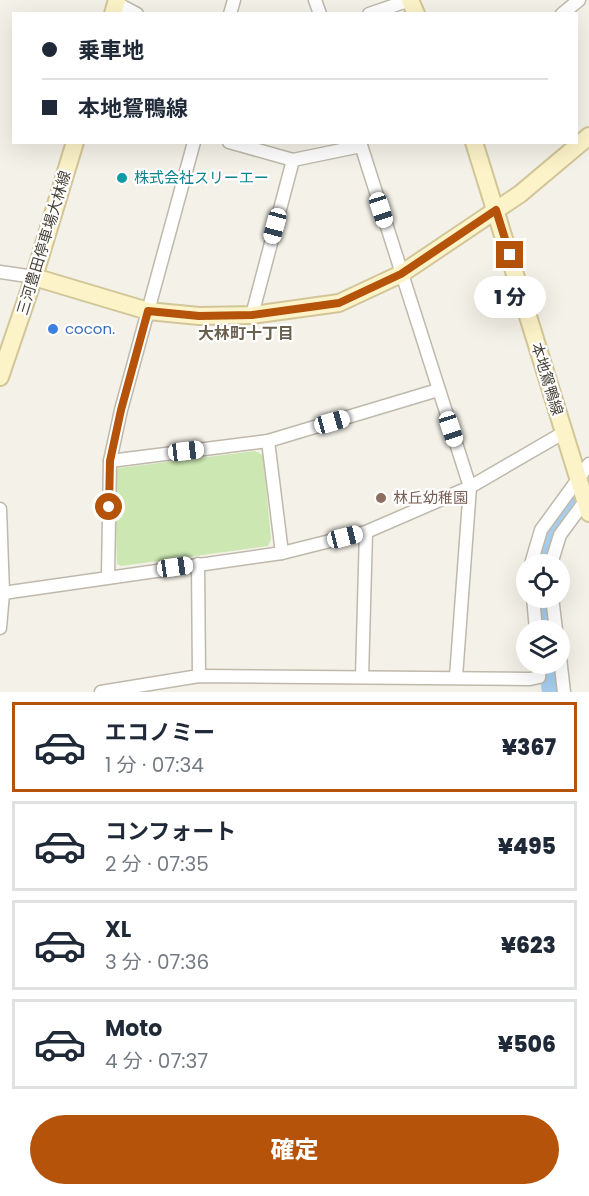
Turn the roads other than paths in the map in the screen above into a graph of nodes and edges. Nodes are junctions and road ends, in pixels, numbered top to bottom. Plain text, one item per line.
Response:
1 (410, 0) edge
2 (579, 0) edge
3 (116, 6) edge
4 (132, 12) edge
5 (375, 12) edge
6 (564, 12) edge
7 (589, 136) edge
8 (74, 144) edge
9 (193, 144) edge
10 (236, 144) edge
11 (360, 144) edge
12 (475, 144) edge
13 (293, 160) junction
14 (496, 210) junction
15 (0, 272) edge
16 (401, 274) junction
17 (34, 277) junction
18 (148, 311) junction
19 (252, 315) junction
20 (0, 376) edge
21 (438, 390) junction
22 (563, 433) junction
23 (268, 441) junction
24 (110, 461) junction
25 (589, 465) edge
26 (579, 480) junction
27 (470, 487) junction
28 (588, 503) edge
29 (0, 509) edge
30 (366, 532) junction
31 (282, 553) junction
32 (534, 554) edge
33 (554, 554) edge
34 (198, 564) junction
35 (108, 576) junction
36 (3, 592) junction
37 (0, 628) edge
38 (539, 674) edge
39 (562, 674) edge
40 (199, 676) junction
41 (362, 677) junction
42 (456, 677) junction
43 (301, 678) junction
44 (137, 688) edge
45 (101, 692) edge
46 (301, 692) edge
47 (564, 692) edge

1 - 5 street
2 - 6 street
3 - 4 street
7 - 14 main road
8 - 17 main road, 三河豊田停車場大林線
9 - 18 street
10 - 13 street
11 - 13 street
11 - 16 street
12 - 14 main road, 本地鴛鴨線
13 - 19 street
14 - 16 main road
14 - 22 main road, 本地鴛鴨線
15 - 17 street
16 - 19 main road
16 - 21 street
17 - 18 main road
17 - 20 main road, 三河豊田停車場大林線
18 - 19 main road
18 - 24 street
21 - 23 street
21 - 27 street
22 - 26 main road, 本地鴛鴨線
22 - 27 street
23 - 24 street
23 - 31 street
24 - 35 street
25 - 26 street
26 - 28 main road, 本地鴛鴨線
26 - 32 street
27 - 30 street
27 - 42 street
28 - 33 street
29 - 36 street
30 - 31 street
30 - 41 street
31 - 34 street
34 - 35 street
34 - 40 street
35 - 36 street
36 - 37 street
38 - 42 street
39 - 47 street
40 - 43 street
40 - 44 street
41 - 42 street
41 - 43 street
43 - 46 street
44 - 45 street

